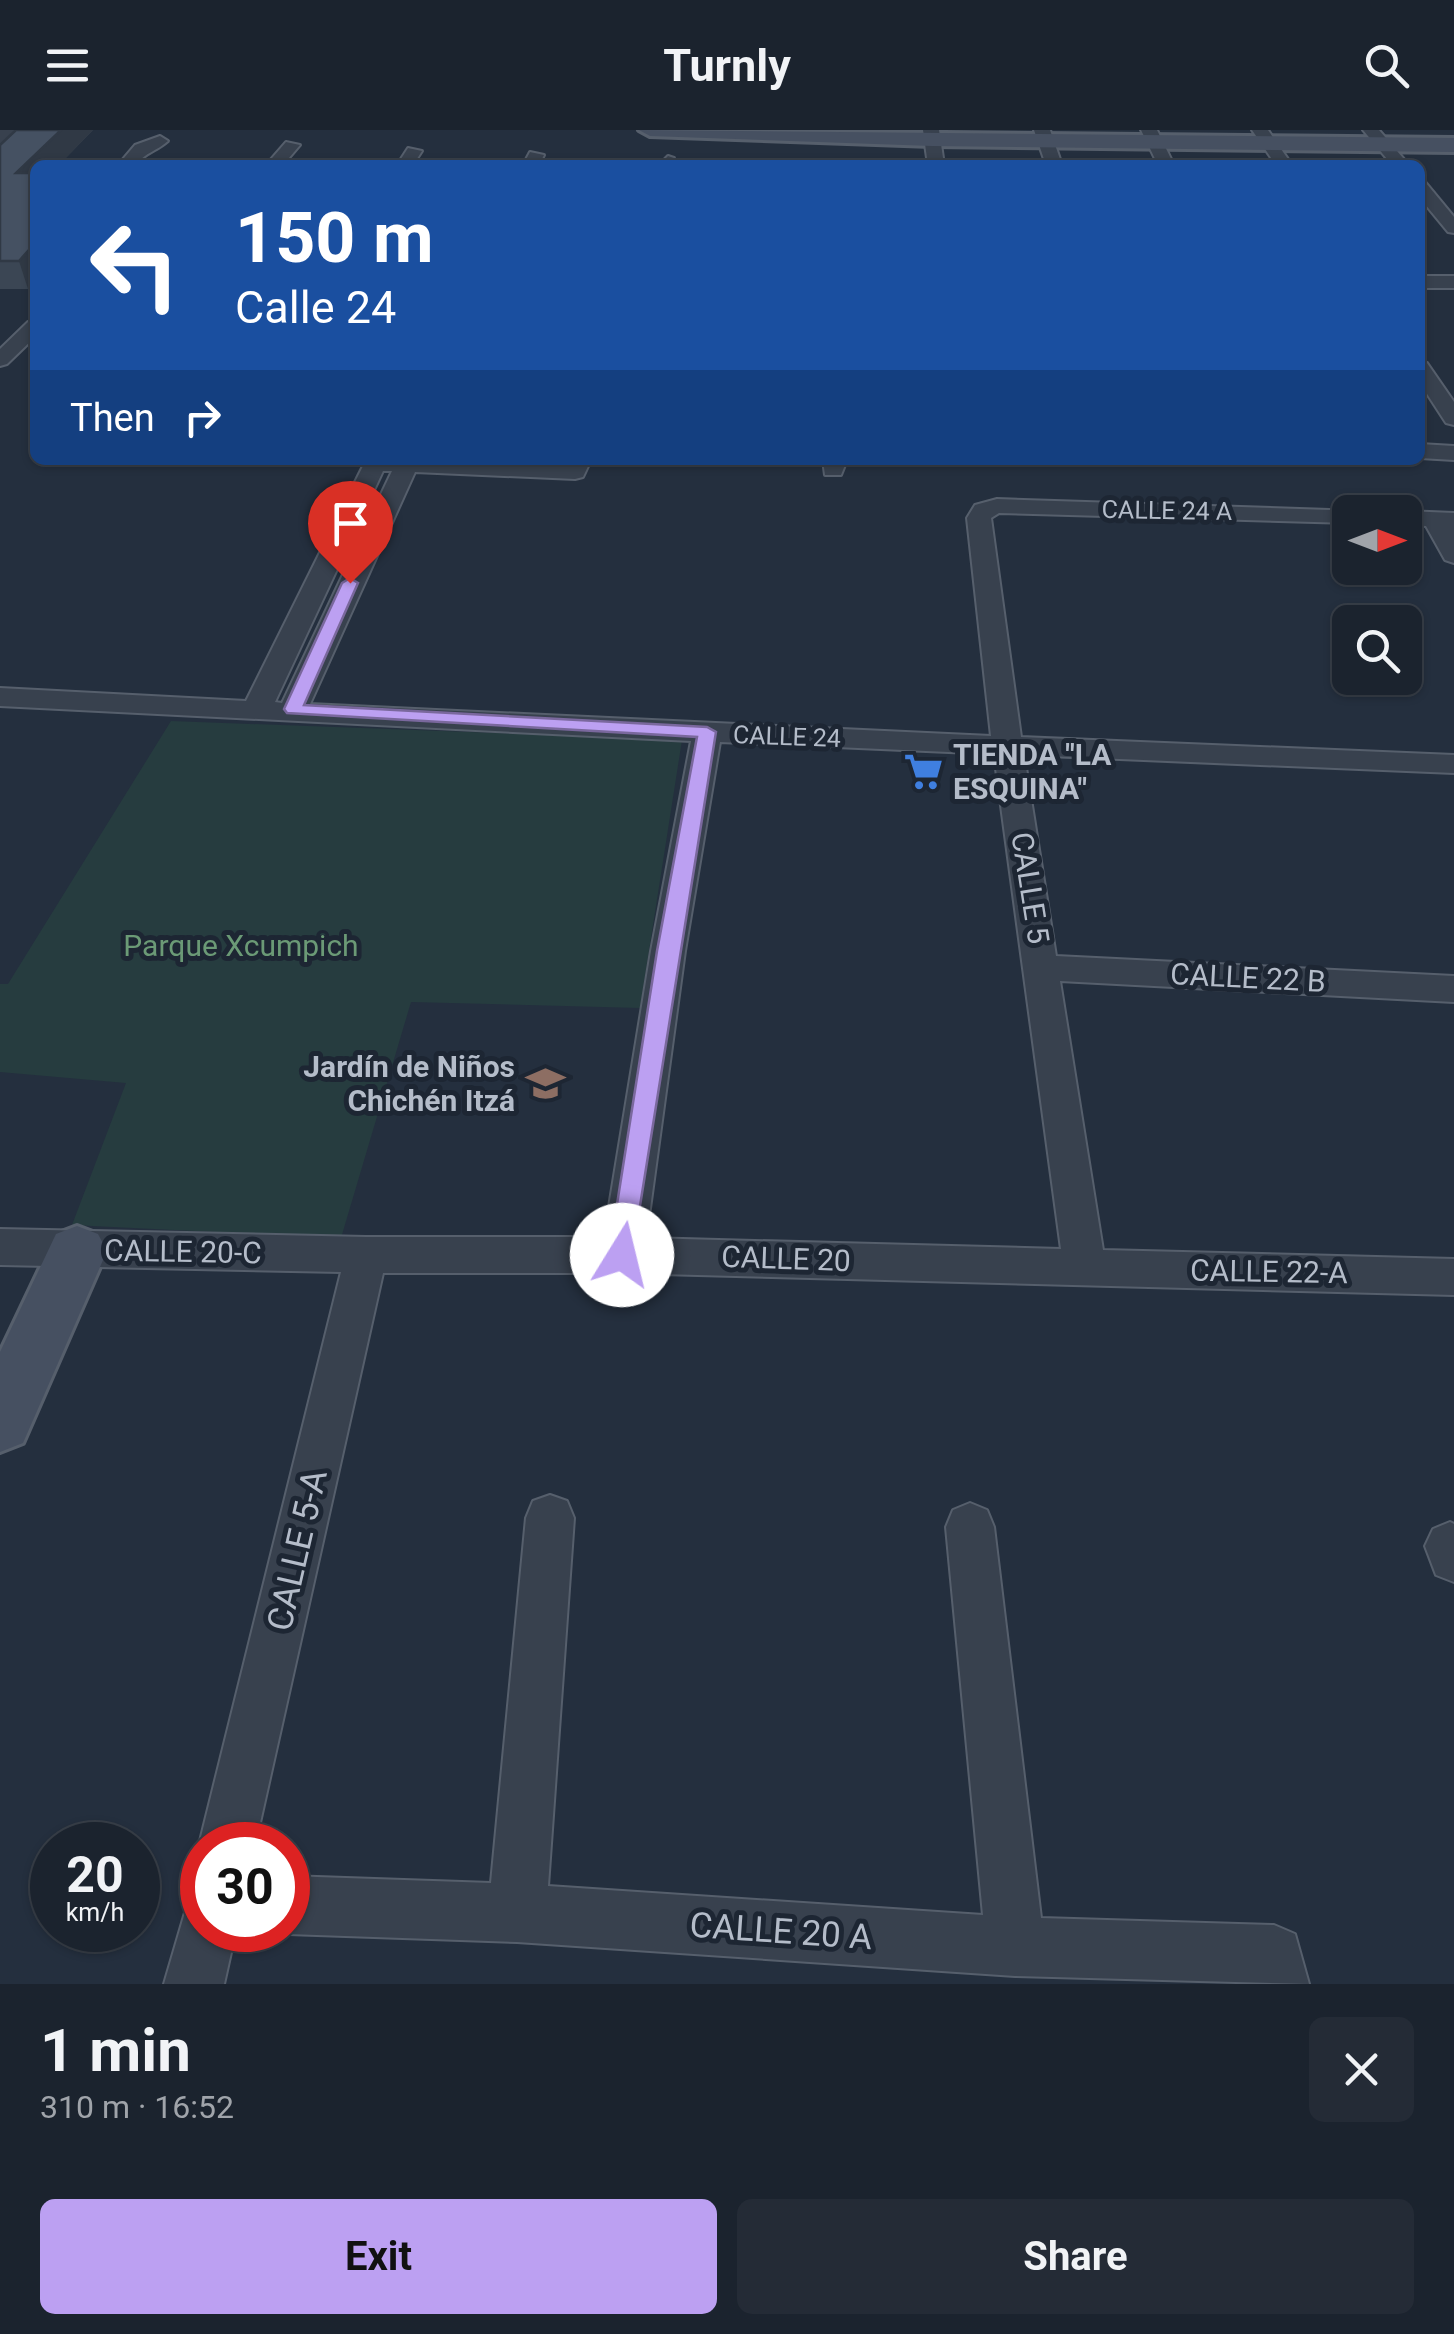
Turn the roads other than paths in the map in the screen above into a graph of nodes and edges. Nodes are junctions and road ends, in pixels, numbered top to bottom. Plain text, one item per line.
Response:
1 (650, 130) edge
2 (714, 131) edge
3 (16, 132) edge
4 (0, 135) edge
5 (931, 135) edge
6 (1044, 136) edge
7 (1152, 136) edge
8 (1265, 137) edge
9 (1377, 137) edge
10 (160, 140) dead end
11 (292, 144) dead end
12 (1454, 145) edge
13 (0, 146) edge
14 (130, 160) edge
15 (278, 160) edge
16 (935, 160) edge
17 (1052, 160) edge
18 (1164, 160) edge
19 (1281, 160) edge
20 (1397, 160) edge
21 (1425, 194) edge
22 (1454, 228) edge
23 (1425, 282) edge
24 (1454, 282) edge
25 (30, 331) edge
26 (0, 360) edge
27 (1425, 374) edge
28 (1454, 418) edge
29 (1425, 452) edge
30 (1454, 452) edge
31 (373, 465) edge
32 (406, 465) edge
33 (444, 465) edge
34 (577, 465) edge
35 (984, 510) joint
36 (1332, 515) edge
37 (1444, 519) edge
38 (1454, 556) edge
39 (0, 697) edge
40 (257, 709) junction
41 (293, 709) junction
42 (707, 732) junction
43 (1008, 745) junction
44 (1454, 764) edge
45 (1042, 968) junction
46 (1454, 989) edge
47 (0, 1247) edge
48 (77, 1250) junction
49 (366, 1255) junction
50 (622, 1255) junction
51 (1085, 1268) junction
52 (1454, 1276) edge
53 (0, 1422) edge
54 (550, 1518) dead end
55 (970, 1527) dead end
56 (231, 1822) edge
57 (310, 1905) edge
58 (518, 1914) junction
59 (1015, 1947) junction
60 (202, 1952) edge
61 (1276, 1970) edge
62 (194, 1984) edge

1 - 2 street
2 - 5 street
3 - 4 lane
3 - 13 lane
5 - 6 street
5 - 16 street
6 - 7 street
6 - 17 street
7 - 8 street
7 - 18 street
8 - 9 street
8 - 19 street
9 - 12 street
9 - 20 street
10 - 14 street
11 - 15 street
21 - 22 street
23 - 24 street
25 - 26 street
27 - 28 street
29 - 30 street
31 - 40 street
32 - 41 street
33 - 34 street
35 - 36 street, CALLE 24 A
35 - 43 street, CALLE 5
37 - 38 street
39 - 40 street, CALLE 24
40 - 41 street, CALLE 24
41 - 42 street, CALLE 24
42 - 43 street, CALLE 24
42 - 50 street
43 - 44 street, CALLE 24
43 - 45 street, CALLE 5
45 - 46 street, CALLE 22 B
45 - 51 street, CALLE 5
47 - 48 street, CALLE 20-C
48 - 49 street, CALLE 20-C
48 - 53 street
49 - 50 street, CALLE 20
49 - 56 street, CALLE 5-A
50 - 51 street, CALLE 20
51 - 52 street, CALLE 22-A
54 - 58 street
55 - 59 street
57 - 58 street, CALLE 20 A
58 - 59 street, CALLE 20 A
59 - 61 street, CALLE 20 A
60 - 62 street

